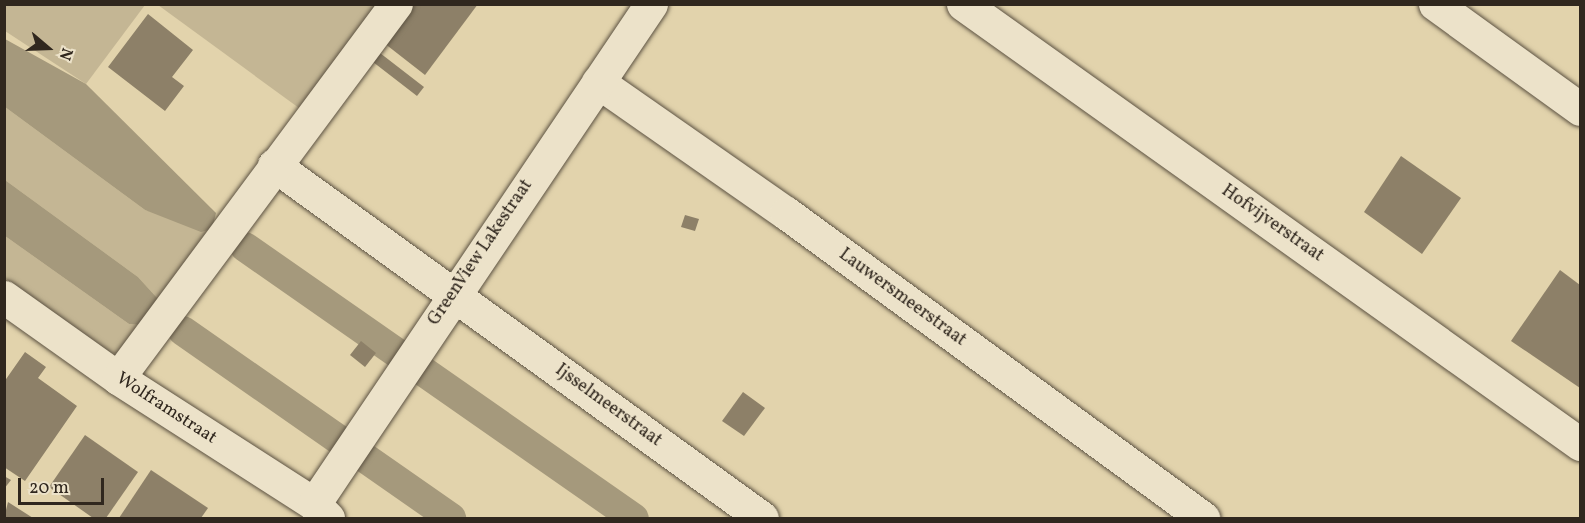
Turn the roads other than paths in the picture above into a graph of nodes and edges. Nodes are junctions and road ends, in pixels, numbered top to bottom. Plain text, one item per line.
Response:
1 (396, 4) edge
2 (651, 4) edge
3 (963, 4) edge
4 (1435, 4) edge
5 (598, 82) junction
6 (1581, 109) edge
7 (274, 165) junction
8 (453, 293) junction
9 (4, 297) edge
10 (118, 378) junction
11 (1581, 444) edge
12 (324, 510) edge
13 (762, 519) edge
14 (1203, 519) edge

1 - 7 street
2 - 5 street, GreenView Lakestraat
3 - 11 street, Hofvijverstraat
4 - 6 street
5 - 8 street, GreenView Lakestraat
5 - 14 street, Lauwersmeerstraat
7 - 8 street, Ijsselmeerstraat
7 - 10 street
8 - 12 street, GreenView Lakestraat
8 - 13 street, Ijsselmeerstraat
9 - 10 street, Wolframstraat
10 - 12 street, Wolframstraat

